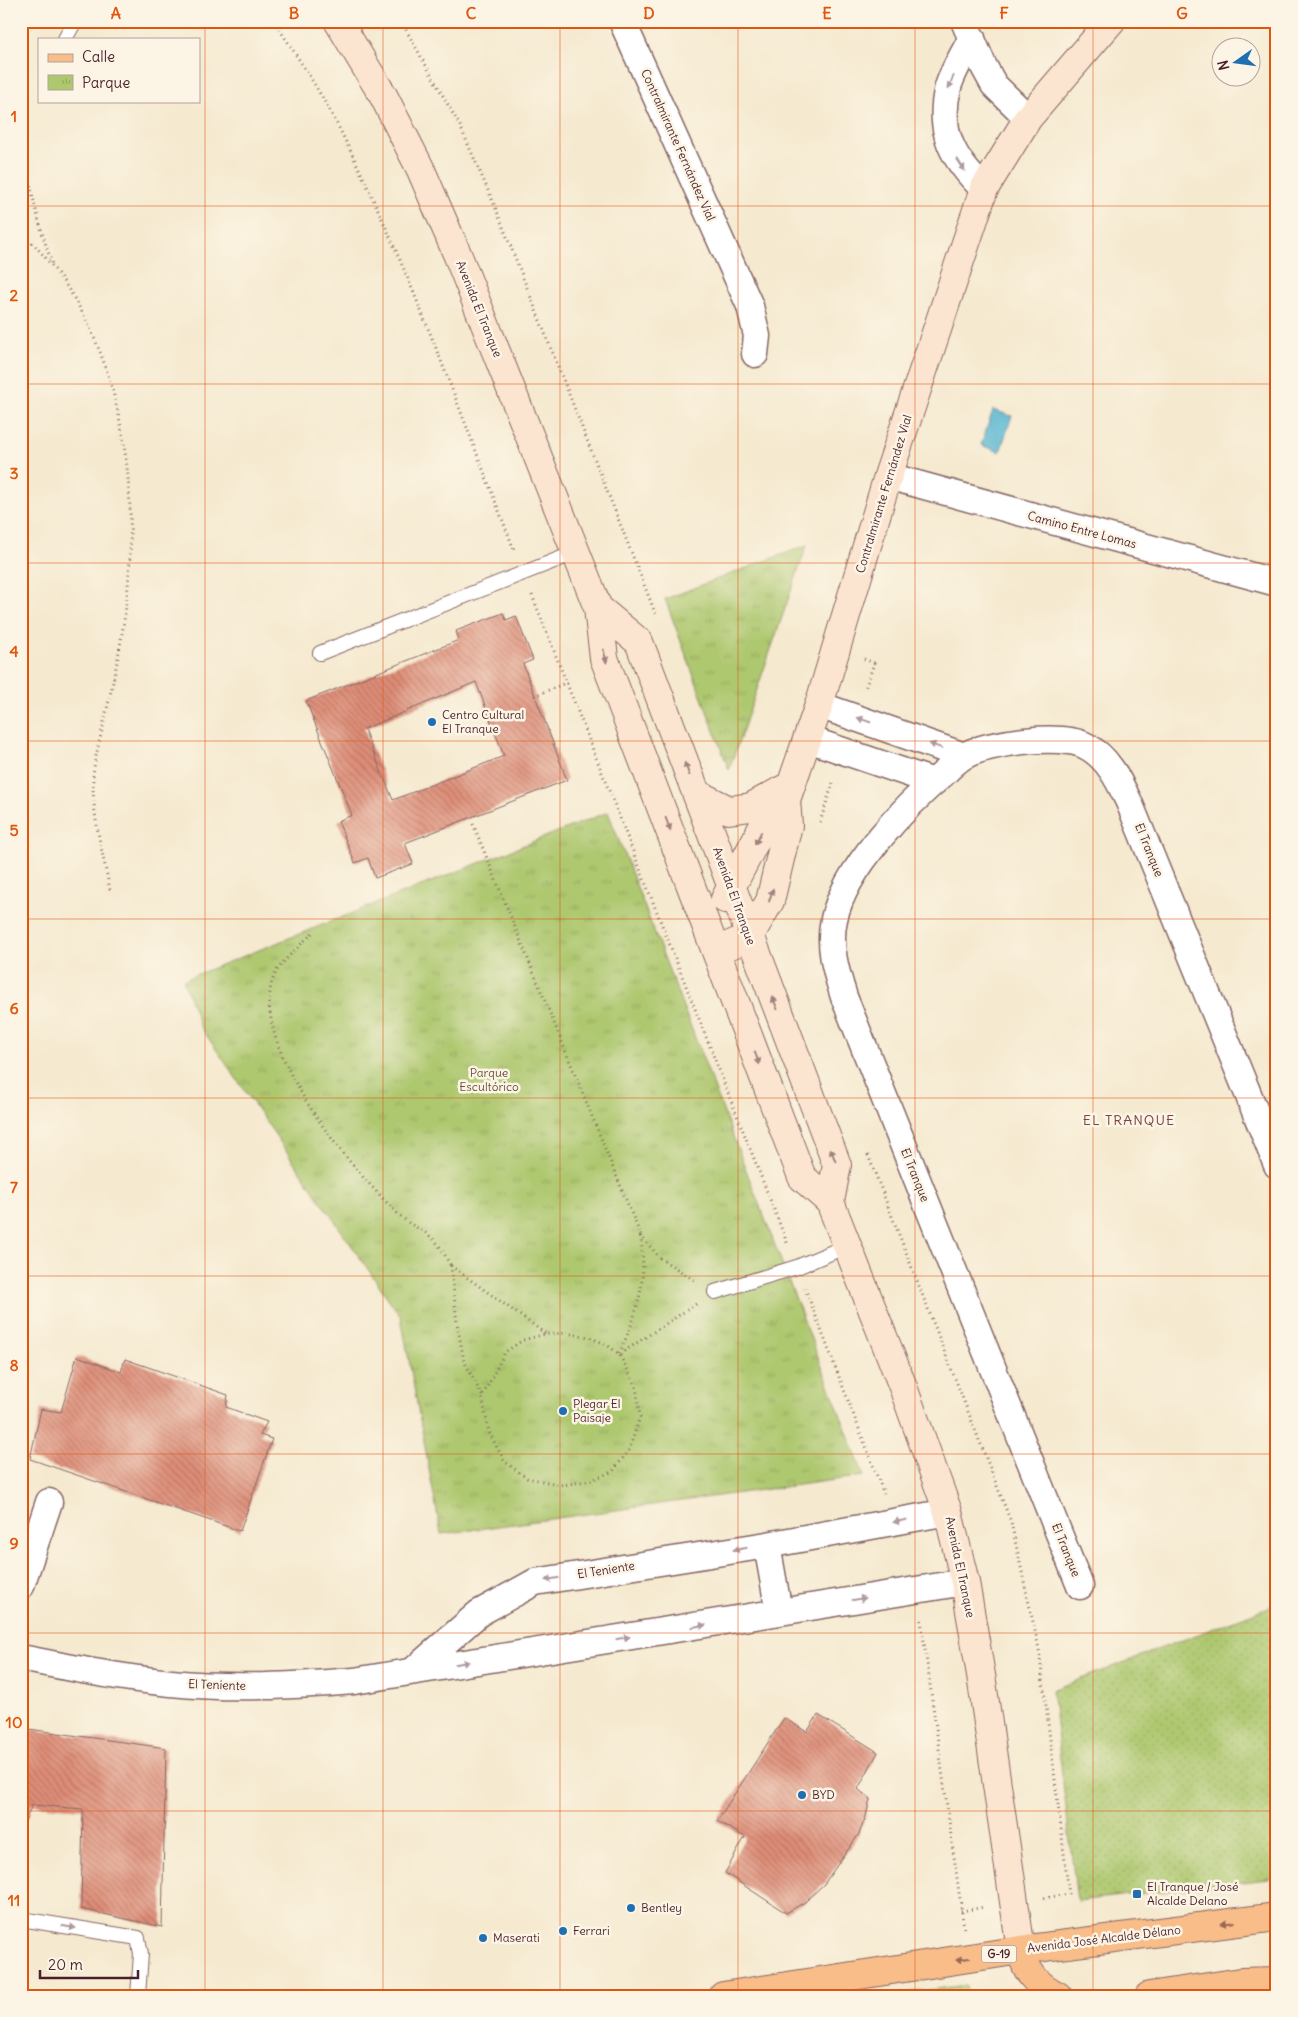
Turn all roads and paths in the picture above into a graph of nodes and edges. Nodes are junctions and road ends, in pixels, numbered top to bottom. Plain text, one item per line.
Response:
1 (24, 21) edge
2 (75, 21) edge
3 (274, 21) edge
4 (338, 21) edge
5 (401, 21) edge
6 (622, 21) edge
7 (1110, 21) edge
8 (968, 30) edge
9 (66, 38) edge
10 (21, 73) edge
11 (1028, 118) junction
12 (21, 126) edge
13 (984, 189) junction
14 (21, 232) edge
15 (52, 266) junction
16 (755, 354) dead end
17 (888, 476) junction
18 (576, 552) junction
19 (524, 574) junction
20 (1277, 583) edge
21 (598, 608) junction
22 (656, 615) dead end
23 (320, 654) dead end
24 (568, 682) junction
25 (534, 696) dead end
26 (819, 705) junction
27 (808, 739) junction
28 (964, 756) junction
29 (934, 782) junction
30 (789, 792) junction
31 (697, 794) junction
32 (473, 824) dead end
33 (731, 888) junction
34 (110, 890) dead end
35 (312, 933) dead end
36 (749, 937) junction
37 (712, 940) junction
38 (866, 1150) dead end
39 (1277, 1165) edge
40 (830, 1202) junction
41 (640, 1234) junction
42 (848, 1246) junction
43 (450, 1266) junction
44 (797, 1267) junction
45 (715, 1292) junction
46 (546, 1334) junction
47 (619, 1354) junction
48 (482, 1397) junction
49 (48, 1502) dead end
50 (948, 1512) junction
51 (895, 1522) junction
52 (767, 1545) junction
53 (965, 1582) junction
54 (21, 1586) edge
55 (1080, 1586) dead end
56 (914, 1590) junction
57 (779, 1612) junction
58 (21, 1658) edge
59 (414, 1670) junction
60 (1069, 1894) dead end
61 (961, 1911) dead end
62 (1277, 1917) edge
63 (21, 1919) edge
64 (1021, 1950) junction
65 (1277, 1981) edge
66 (138, 1996) edge
67 (723, 1996) edge
68 (1058, 1996) edge
69 (1149, 1996) edge

1 - 10 path
2 - 9 lane
3 - 19 path
4 - 18 main road, Avenida El Tranque
5 - 22 path
6 - 16 street, Contralmirante Fernández Vial
7 - 11 main road, Contralmirante Fernández Vial
8 - 11 street
8 -> 13 street
11 - 13 main road, Contralmirante Fernández Vial
12 - 15 path
13 - 17 main road, Contralmirante Fernández Vial
14 - 15 path
15 - 34 path
17 - 20 street, Camino Entre Lomas
17 - 26 main road, Contralmirante Fernández Vial
18 - 19 lane
18 - 21 main road, Avenida El Tranque
19 - 23 lane
19 - 24 path
31 -> 21 main road, Avenida El Tranque
21 -> 37 main road, Avenida El Tranque
24 - 25 path
24 - 44 path
26 - 27 main road, Contralmirante Fernández Vial
28 -> 26 street
27 - 29 street
27 - 30 main road, Contralmirante Fernández Vial
28 - 29 street, El Tranque
28 - 39 street, El Tranque
29 - 55 street, El Tranque
30 - 31 main road
30 -> 33 main road, Contralmirante Fernández Vial
36 -> 30 main road, Contralmirante Fernández Vial
31 - 33 main road, Avenida El Tranque
32 - 41 path
33 - 36 main road, Avenida El Tranque
33 - 37 main road, Contralmirante Fernández Vial
35 - 43 path
36 - 37 main road
40 -> 36 main road, Avenida El Tranque
37 -> 40 main road, Avenida El Tranque
38 - 60 path
40 - 42 main road, Avenida El Tranque
41 - 45 path
41 - 47 path
42 - 44 lane
42 - 50 main road, Avenida El Tranque
43 - 46 path
43 - 48 path
44 - 45 lane
44 - 51 path
45 - 47 path
46 - 47 path
46 - 48 path
47 - 48 path
49 - 54 street
50 -> 51 street, El Teniente
50 - 53 main road, Avenida El Tranque
51 - 52 street, El Teniente
52 - 57 street
52 -> 59 street, El Teniente
53 - 56 street, El Teniente
53 - 64 main road, Avenida El Tranque
57 -> 56 street, El Teniente
56 - 61 path
59 -> 57 street, El Teniente
58 - 59 street, El Teniente
62 -> 64 main road, Avenida José Alcalde Délano / G-19
63 -> 66 lane
64 -> 67 main road, Avenida José Alcalde Délano / G-19
64 - 68 main road
65 - 69 main road

